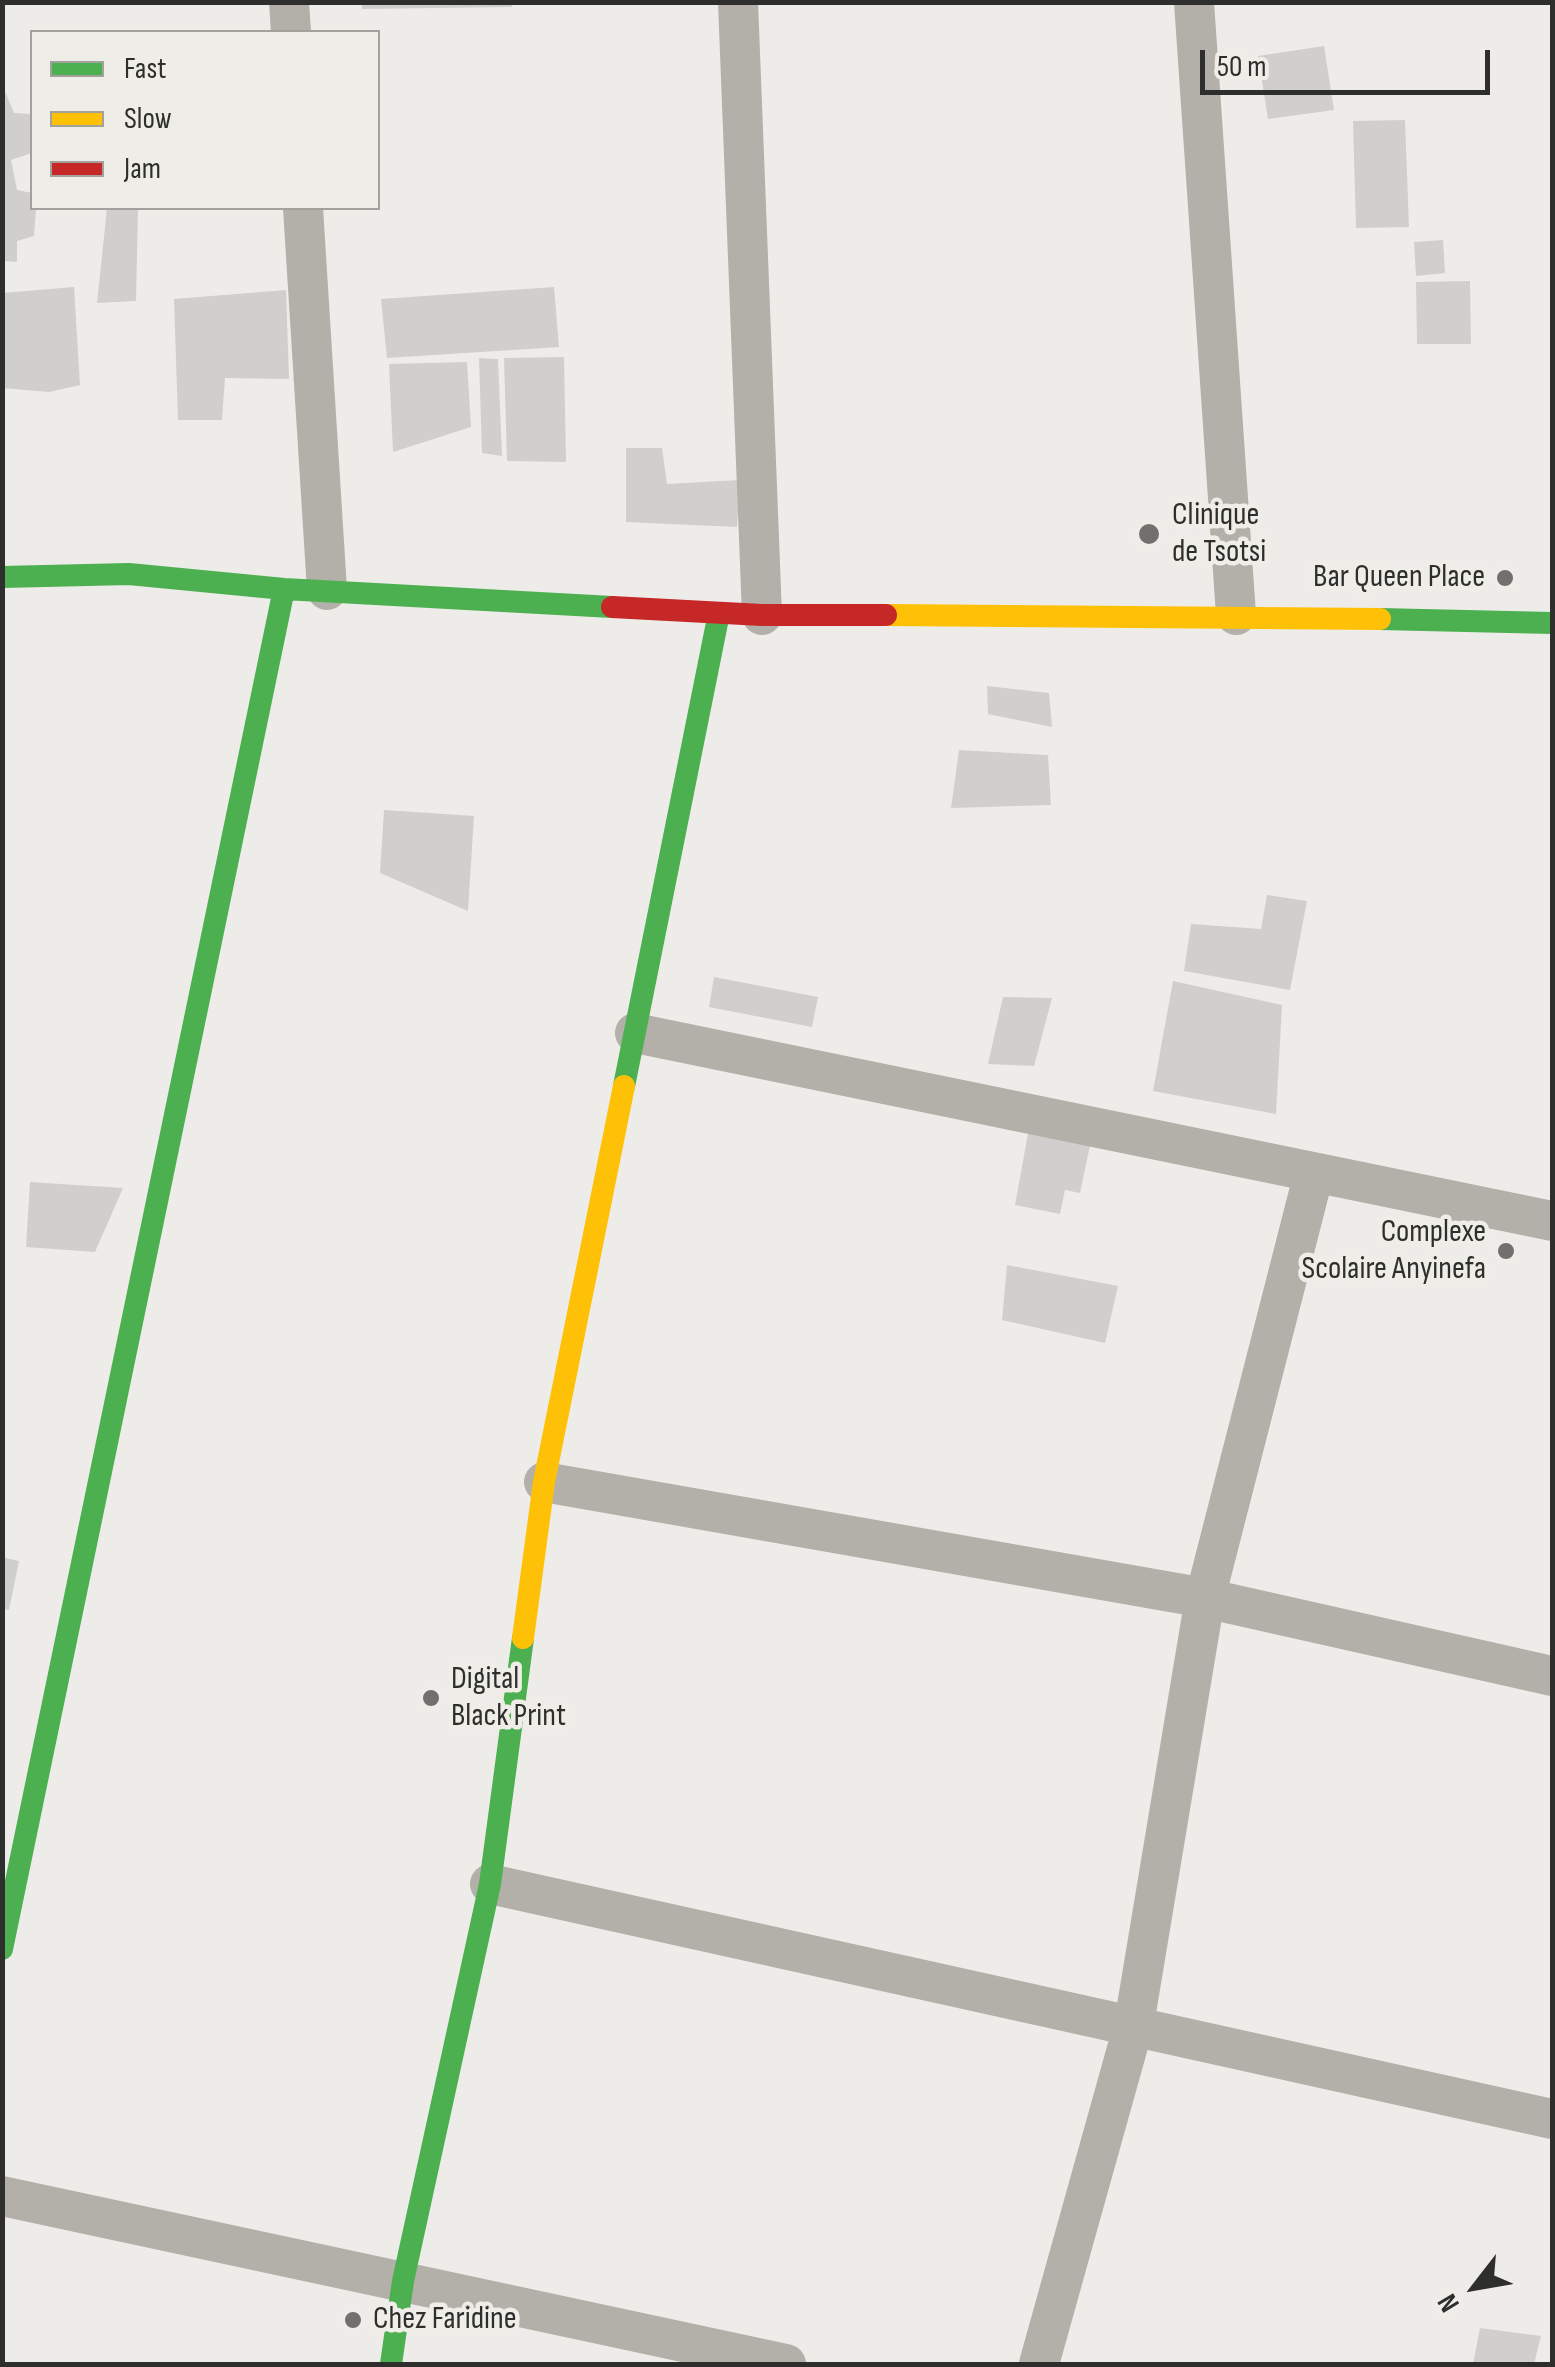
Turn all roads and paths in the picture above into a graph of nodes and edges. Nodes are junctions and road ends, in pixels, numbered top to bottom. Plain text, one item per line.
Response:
1 (290, 2) edge
2 (738, 2) edge
3 (1194, 2) edge
4 (291, 30) edge
5 (303, 210) edge
6 (2, 577) edge
7 (284, 589) junction
8 (328, 590) junction
9 (719, 613) junction
10 (762, 615) junction
11 (1236, 615) junction
12 (1552, 623) edge
13 (635, 1033) junction
14 (1314, 1173) junction
15 (1552, 1221) edge
16 (544, 1482) junction
17 (1204, 1598) junction
18 (1552, 1676) edge
19 (18, 1781) edge
20 (490, 1884) junction
21 (2, 1950) edge
22 (1134, 2024) junction
23 (1552, 2119) edge
24 (2, 2196) edge
25 (403, 2281) junction
26 (391, 2364) edge
27 (786, 2364) edge
28 (1039, 2364) edge

1 - 4 street
2 - 10 street
3 - 11 street
5 - 8 street
6 - 7 street
7 - 8 street
7 - 19 street
8 - 9 street
9 - 10 street
9 - 13 street
10 - 11 street
11 - 12 street
13 - 14 street
13 - 16 street
14 - 15 street
14 - 17 street
16 - 17 street
16 - 20 street
17 - 18 street
17 - 22 street
19 - 21 street
20 - 22 street
20 - 25 street
22 - 23 street
22 - 28 street
24 - 25 street
25 - 26 street
25 - 27 street

